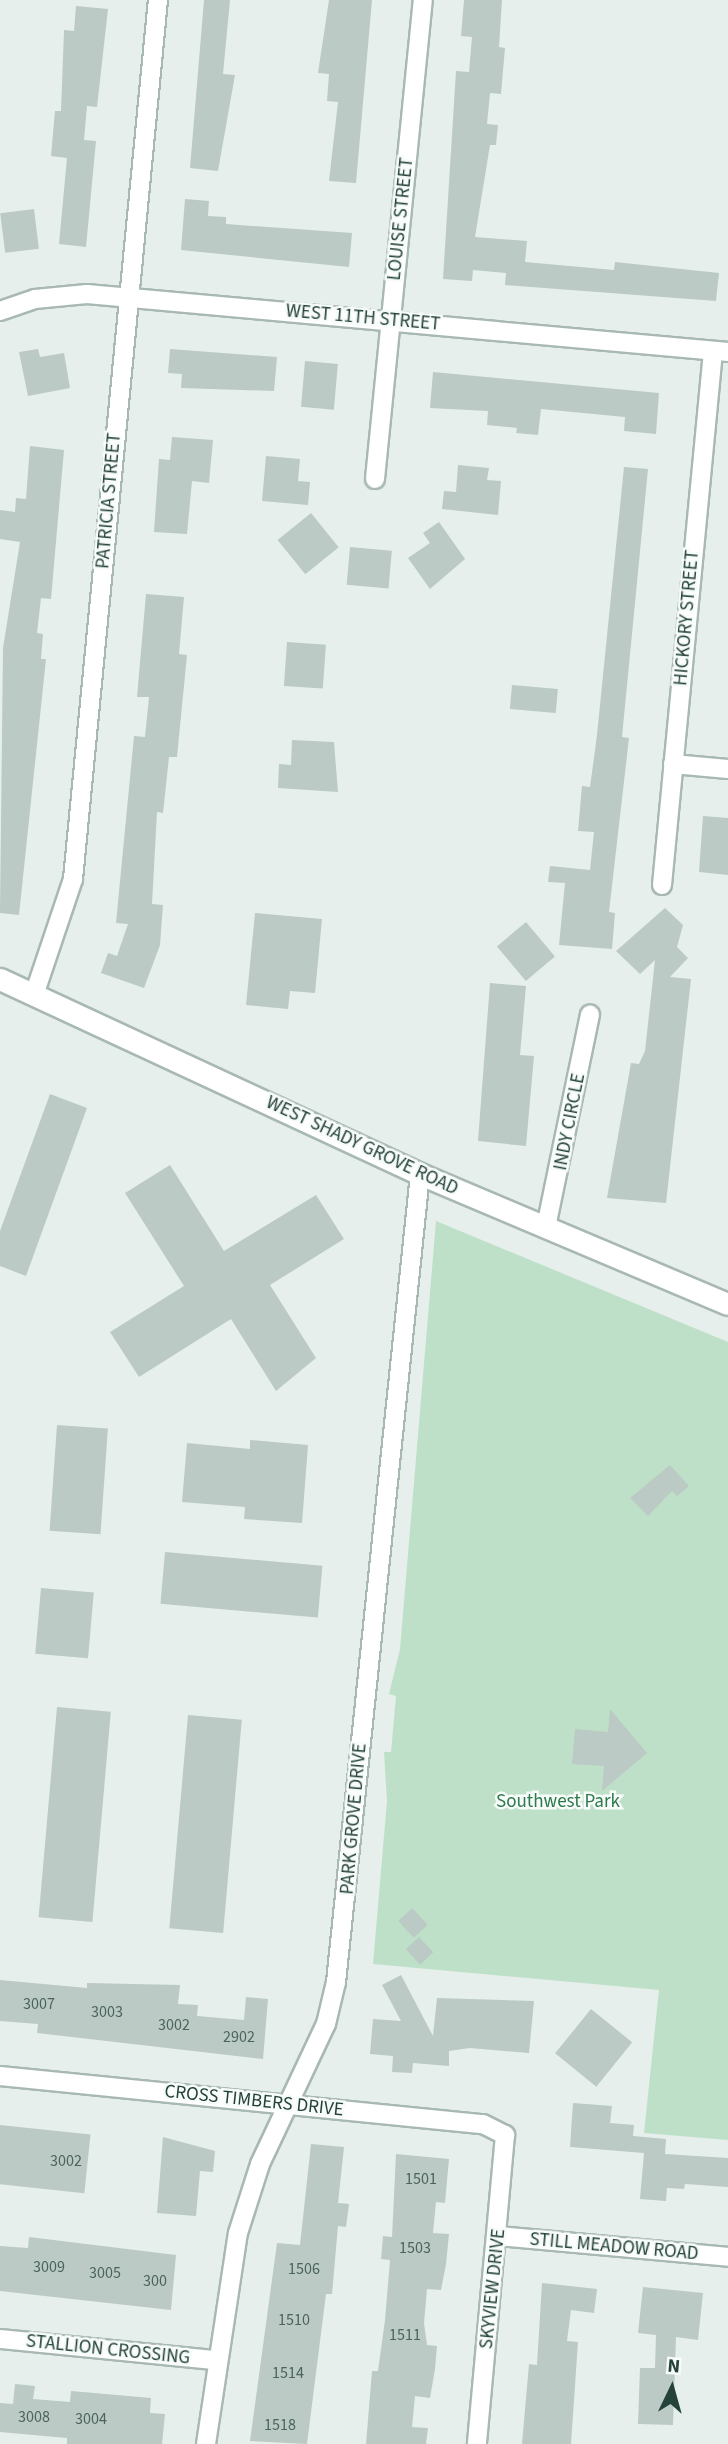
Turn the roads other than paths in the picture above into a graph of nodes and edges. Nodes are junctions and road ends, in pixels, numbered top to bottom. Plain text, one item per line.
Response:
1 (158, 0) edge
2 (423, 0) edge
3 (128, 296) junction
4 (0, 311) edge
5 (391, 320) junction
6 (720, 352) edge
7 (375, 480) dead end
8 (673, 764) junction
9 (728, 769) edge
10 (662, 885) dead end
11 (0, 979) edge
12 (34, 995) junction
13 (590, 1015) dead end
14 (420, 1174) junction
15 (546, 1227) junction
16 (728, 1304) edge
17 (0, 2076) edge
18 (289, 2105) junction
19 (505, 2135) joint
20 (499, 2236) junction
21 (728, 2257) edge
22 (0, 2339) edge
23 (215, 2361) junction
24 (206, 2444) edge
25 (477, 2444) edge

1 - 3 street, PATRICIA STREET
2 - 5 street, LOUISE STREET
3 - 4 street, WEST 11TH STREET
3 - 5 street, WEST 11TH STREET
3 - 12 street, PATRICIA STREET
5 - 6 street, WEST 11TH STREET
5 - 7 street, LOUISE STREET
6 - 8 street, HICKORY STREET
8 - 9 street
8 - 10 street, HICKORY STREET
11 - 12 main road, WEST SHADY GROVE ROAD
12 - 14 main road, WEST SHADY GROVE ROAD
13 - 15 street, INDY CIRCLE
14 - 15 main road, WEST SHADY GROVE ROAD
14 - 18 street, PARK GROVE DRIVE
15 - 16 main road, WEST SHADY GROVE ROAD
17 - 18 street, CROSS TIMBERS DRIVE
18 - 19 street, CROSS TIMBERS DRIVE
18 - 23 street, PARK GROVE DRIVE
19 - 20 street, SKYVIEW DRIVE
20 - 21 street, STILL MEADOW ROAD
20 - 25 street, SKYVIEW DRIVE
22 - 23 street, STALLION CROSSING
23 - 24 street, PARK GROVE DRIVE

